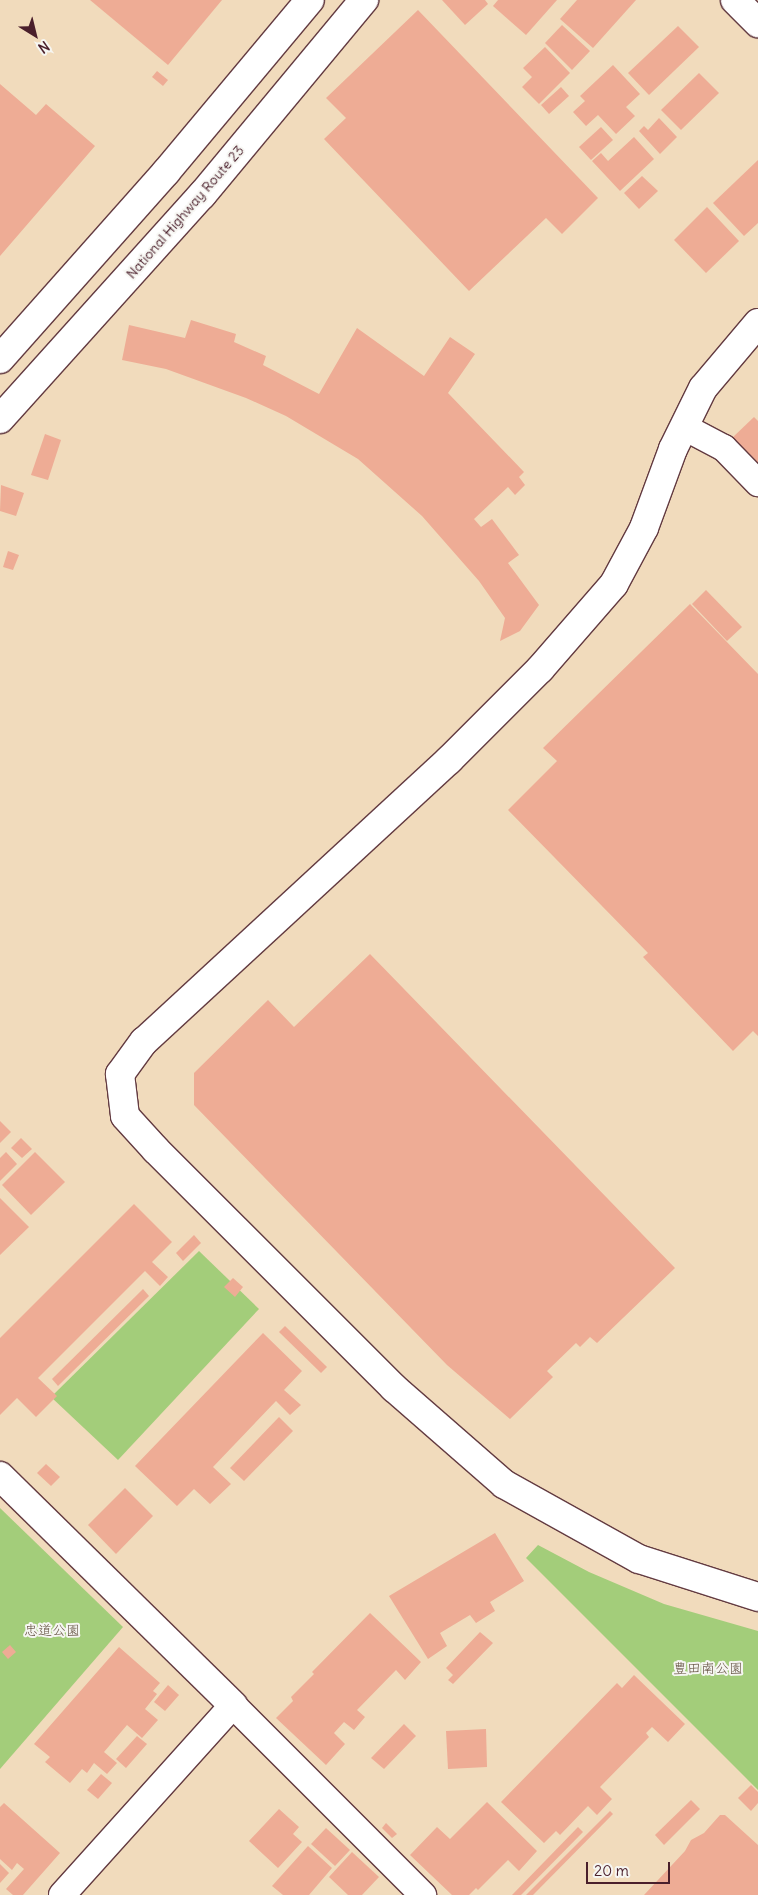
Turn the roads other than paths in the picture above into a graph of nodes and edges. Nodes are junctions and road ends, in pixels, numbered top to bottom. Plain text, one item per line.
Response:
1 (310, 0) edge
2 (364, 0) edge
3 (735, 0) edge
4 (758, 23) edge
5 (758, 323) edge
6 (0, 360) edge
7 (0, 419) edge
8 (684, 427) junction
9 (758, 484) edge
10 (0, 1476) edge
11 (758, 1597) edge
12 (233, 1705) junction
13 (418, 1893) edge
14 (62, 1895) edge

1 - 6 main road
2 - 7 main road, National Highway Route 23
3 - 4 main road
5 - 8 main road
8 - 9 street
8 - 11 main road
10 - 12 main road
12 - 13 street
12 - 14 street

